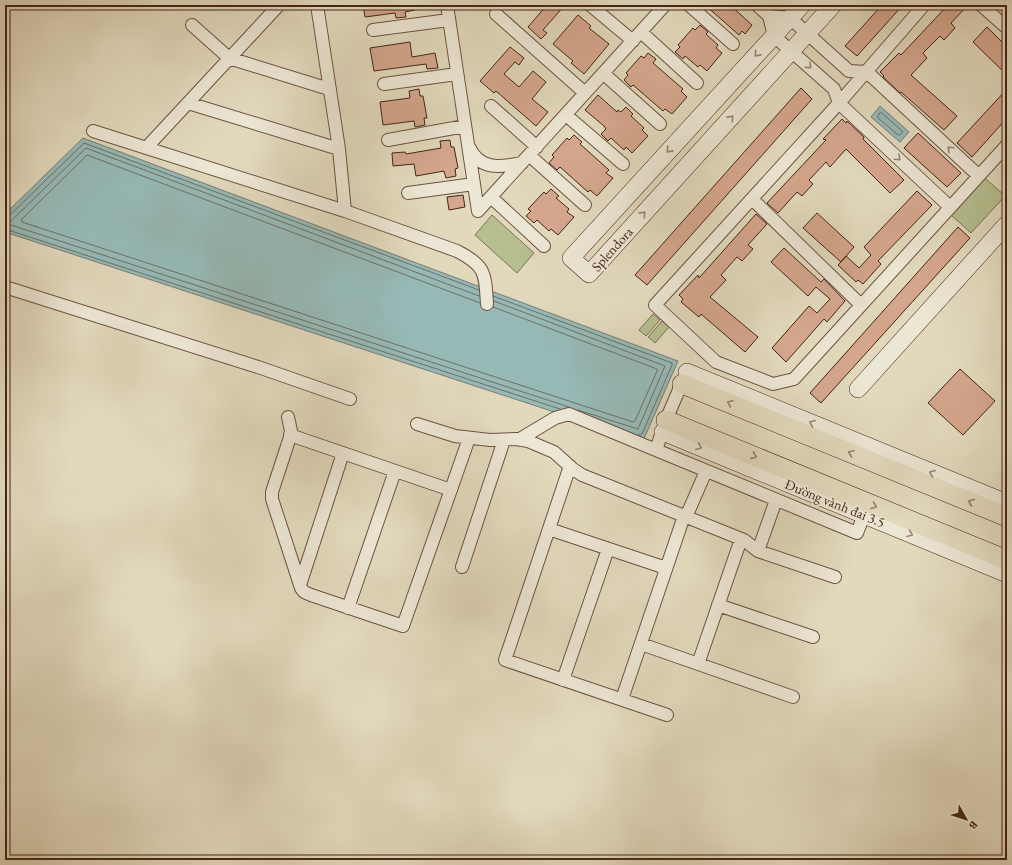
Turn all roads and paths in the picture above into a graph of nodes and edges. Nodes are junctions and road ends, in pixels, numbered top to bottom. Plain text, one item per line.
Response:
1 (279, 5) edge
2 (317, 5) edge
3 (446, 5) edge
4 (590, 5) edge
5 (665, 5) edge
6 (689, 5) edge
7 (757, 5) edge
8 (802, 5) edge
9 (833, 5) edge
10 (924, 5) edge
11 (981, 5) edge
12 (496, 14) dead end
13 (769, 16) junction
14 (790, 18) junction
15 (449, 20) junction
16 (192, 25) dead end
17 (1007, 28) edge
18 (373, 30) dead end
19 (641, 32) junction
20 (808, 33) junction
21 (774, 36) junction
22 (633, 41) junction
23 (733, 44) dead end
24 (792, 52) junction
25 (229, 58) junction
26 (866, 72) junction
27 (603, 73) junction
28 (457, 74) junction
29 (697, 83) dead end
30 (384, 84) dead end
31 (329, 89) junction
32 (585, 93) junction
33 (188, 103) junction
34 (839, 103) junction
35 (491, 106) dead end
36 (566, 115) junction
37 (660, 124) dead end
38 (93, 131) dead end
39 (466, 132) junction
40 (388, 140) dead end
41 (1007, 145) edge
42 (146, 148) junction
43 (338, 149) junction
44 (529, 155) junction
45 (623, 164) dead end
46 (979, 176) junction
47 (474, 184) junction
48 (408, 193) dead end
49 (491, 198) junction
50 (752, 199) junction
51 (585, 205) dead end
52 (950, 207) junction
53 (345, 211) junction
54 (1007, 224) edge
55 (544, 246) dead end
56 (5, 287) edge
57 (487, 304) dead end
58 (861, 305) junction
59 (684, 378) junction
60 (858, 389) dead end
61 (350, 399) dead end
62 (288, 417) dead end
63 (417, 424) dead end
64 (664, 426) junction
65 (290, 435) junction
66 (504, 440) junction
67 (520, 440) junction
68 (467, 444) dead end
69 (656, 450) junction
70 (343, 453) junction
71 (570, 466) junction
72 (394, 471) junction
73 (706, 471) junction
74 (451, 490) junction
75 (776, 500) junction
76 (1007, 504) edge
77 (864, 515) junction
78 (685, 516) junction
79 (1007, 517) edge
80 (549, 529) junction
81 (741, 539) junction
82 (608, 549) junction
83 (758, 551) junction
84 (1007, 560) edge
85 (462, 567) dead end
86 (666, 568) junction
87 (1007, 574) edge
88 (835, 577) dead end
89 (300, 585) junction
90 (718, 605) junction
91 (348, 608) junction
92 (813, 637) dead end
93 (641, 644) junction
94 (698, 664) junction
95 (563, 680) junction
96 (793, 697) dead end
97 (622, 699) junction
98 (667, 715) dead end

1 - 25 street
2 - 31 street
3 - 15 street
4 - 22 street
5 - 19 street
6 - 23 street
7 - 13 street
8 - 14 street, Splendora
9 - 20 street, Splendora
10 - 26 street
11 - 17 street
12 - 32 street
13 - 14 street
13 - 21 street
14 - 20 street
14 - 21 street, Splendora
15 - 18 street
15 - 28 street
16 - 25 street
19 - 22 street
19 - 29 street
20 - 24 street, Splendora
20 - 26 street
21 - 24 street
21 -> 24 street, Splendora
22 - 27 street
24 -> 34 street
25 - 31 street
25 - 33 street
26 - 34 street
46 -> 26 street
27 - 32 street
27 - 37 street
28 - 30 street
28 - 39 street
31 - 43 street
32 - 36 street
33 - 42 street
33 - 43 street
34 - 50 street
34 -> 52 street
35 - 44 street
36 - 44 street
36 - 45 street
38 - 42 street
39 - 40 street
39 - 44 street
39 - 47 street
41 - 46 street
42 - 53 street
43 - 53 street
44 - 49 street
44 - 51 street
46 - 52 street
47 - 48 street
47 - 49 street
49 - 55 street
50 - 58 street
50 - 58 street
52 - 58 street
53 - 57 street
54 - 60 street
56 - 61 street
59 - 64 street
76 -> 59 street
79 -> 59 main road
62 - 65 street
63 - 66 street
64 - 69 street
64 -> 77 street, Đường vành đai 3.5
64 -> 84 main road, Đường vành đai 3.5
65 - 70 street
65 - 89 street
66 - 67 street
66 - 85 street
67 - 69 street
67 - 71 street
68 - 74 street
69 - 73 street
70 - 72 street
70 - 89 street
71 - 78 street
71 - 80 street
72 - 74 street
72 - 91 street
73 - 75 street
73 - 78 street
74 - 91 street
75 - 77 street
75 - 83 street
77 -> 87 street, Đường vành đai 3.5
78 - 81 street
78 - 86 street
80 - 82 street
80 - 95 street
81 - 83 street
81 - 90 street
82 - 86 street
82 - 95 street
83 - 88 street
86 - 93 street
89 - 91 street
90 - 92 street
90 - 94 street
93 - 94 street
93 - 97 street
94 - 96 street
95 - 97 street
97 - 98 street

